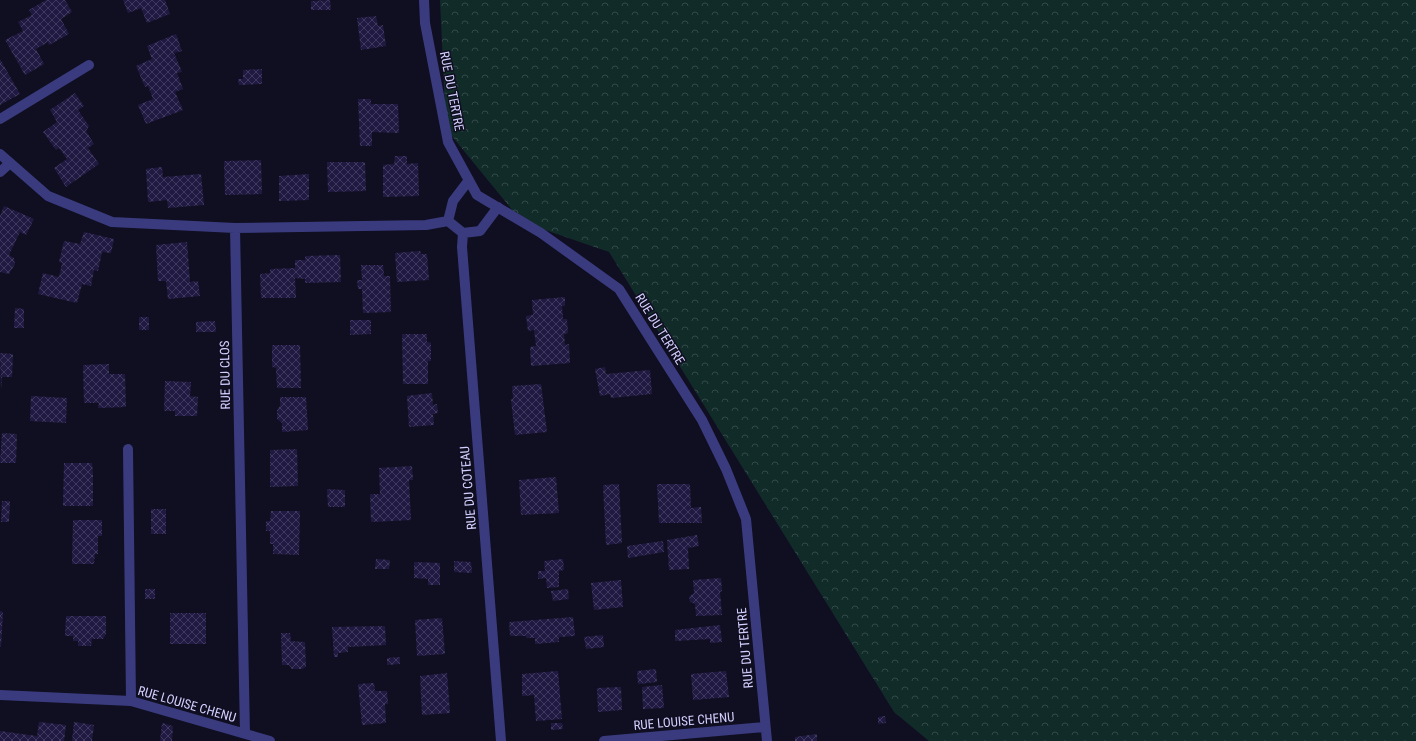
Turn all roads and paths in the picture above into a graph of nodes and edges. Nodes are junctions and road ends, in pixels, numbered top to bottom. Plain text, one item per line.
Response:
1 (424, 0) edge
2 (89, 65) dead end
3 (0, 118) edge
4 (0, 154) edge
5 (10, 162) junction
6 (0, 172) edge
7 (469, 180) junction
8 (498, 207) junction
9 (448, 221) junction
10 (236, 228) junction
11 (463, 232) junction
12 (128, 449) dead end
13 (0, 695) edge
14 (131, 701) junction
15 (765, 726) junction
16 (245, 734) junction
17 (617, 740) edge
18 (270, 741) edge
19 (501, 741) edge
20 (604, 741) edge
21 (767, 741) edge

1 - 7 street, RUE DU TERTRE
2 - 3 street
4 - 5 street
5 - 6 street
5 - 10 street
7 - 8 street, RUE DU TERTRE
7 - 9 street
8 - 11 street
8 - 15 street, RUE DU TERTRE
9 - 10 street
9 - 11 street
10 - 16 street, RUE DU CLOS
11 - 19 street, RUE DU COTEAU
12 - 14 street
13 - 14 street, RUE LOUISE CHENU
14 - 16 street, RUE LOUISE CHENU
15 - 17 street, RUE LOUISE CHENU
15 - 21 street, RUE DU TERTRE
16 - 18 street, RUE LOUISE CHENU
17 - 20 street, RUE LOUISE CHENU

